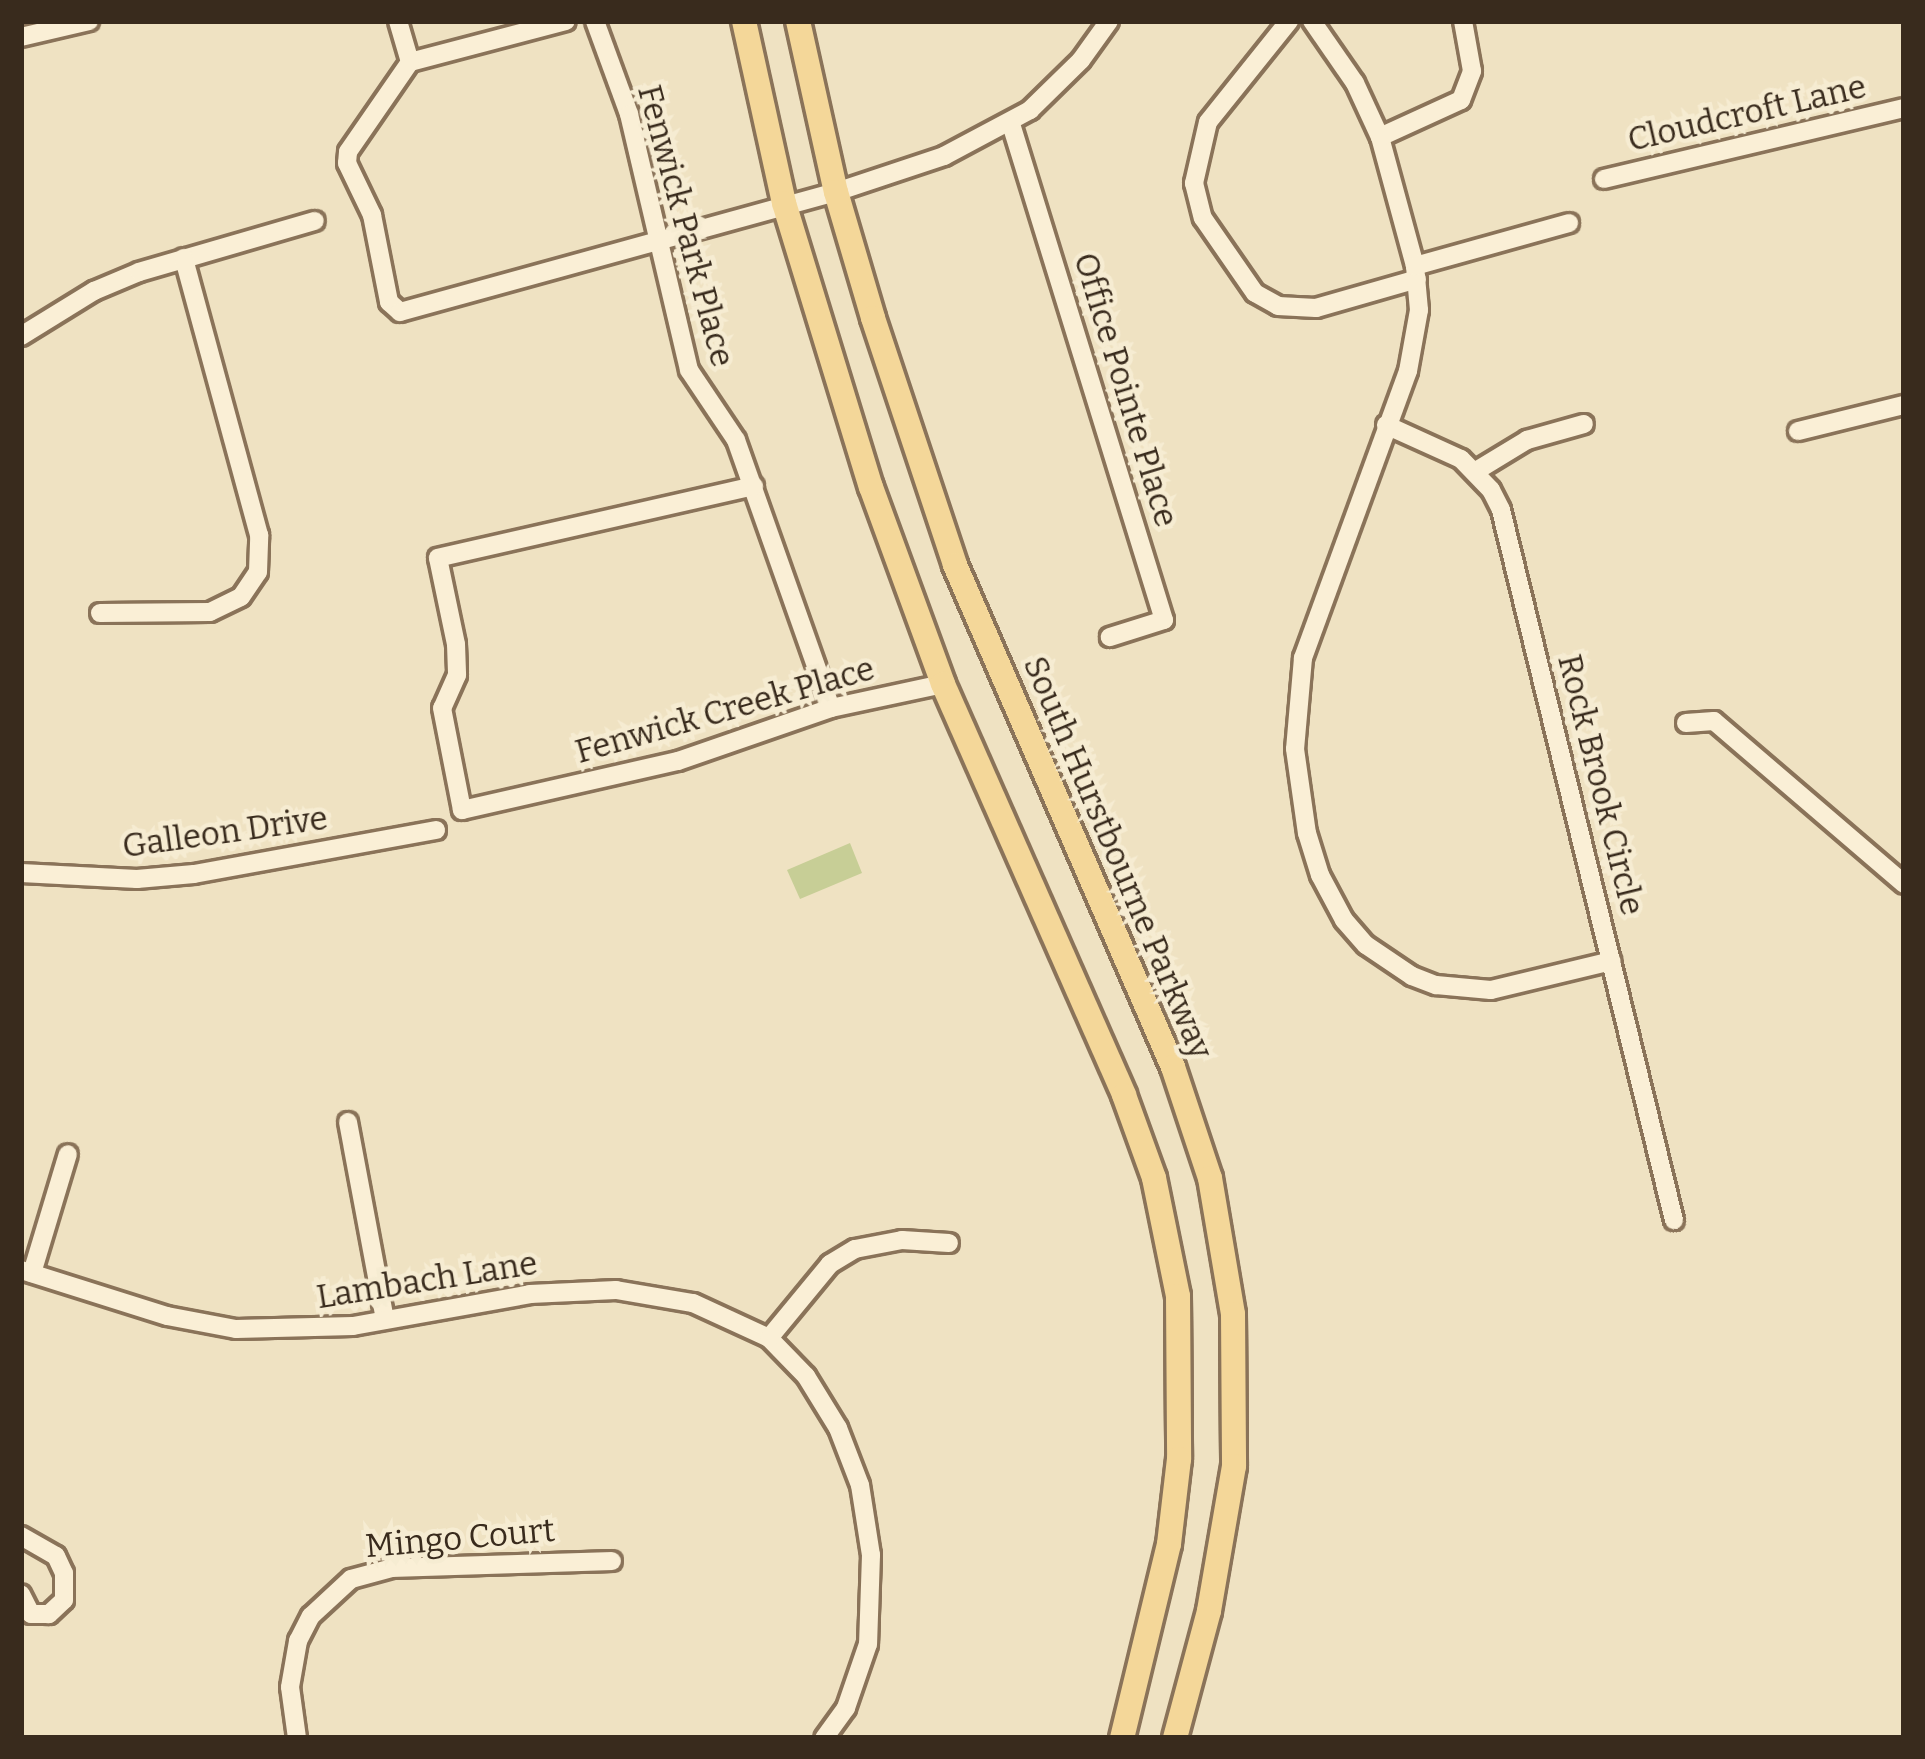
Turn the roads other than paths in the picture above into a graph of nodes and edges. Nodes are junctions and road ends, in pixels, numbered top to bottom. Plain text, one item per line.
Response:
1 (89, 21) edge
2 (398, 21) edge
3 (566, 21) edge
4 (595, 21) edge
5 (744, 21) edge
6 (798, 21) edge
7 (1289, 21) edge
8 (1312, 21) edge
9 (1463, 21) edge
10 (1099, 25) edge
11 (21, 37) edge
12 (410, 62) junction
13 (1904, 108) edge
14 (1011, 124) junction
15 (1380, 137) junction
16 (1604, 179) dead end
17 (836, 192) junction
18 (784, 203) junction
19 (315, 221) dead end
20 (1569, 223) dead end
21 (659, 238) junction
22 (184, 258) junction
23 (1416, 272) junction
24 (21, 336) edge
25 (1904, 405) edge
26 (1584, 424) dead end
27 (1386, 425) junction
28 (1798, 431) dead end
29 (1476, 471) junction
30 (754, 486) junction
31 (100, 613) dead end
32 (1110, 637) dead end
33 (944, 684) junction
34 (831, 708) junction
35 (1686, 723) dead end
36 (436, 830) dead end
37 (21, 874) edge
38 (1904, 884) edge
39 (1612, 961) junction
40 (348, 1122) dead end
41 (68, 1154) dead end
42 (1674, 1220) dead end
43 (949, 1243) dead end
44 (26, 1272) edge
45 (385, 1320) junction
46 (769, 1338) junction
47 (23, 1547) edge
48 (612, 1561) dead end
49 (21, 1594) edge
50 (297, 1738) edge
51 (824, 1738) edge
52 (1122, 1738) edge
53 (1175, 1738) edge

1 - 11 street
2 - 12 street
3 - 12 street
4 - 21 street, Fenwick Park Place
5 - 18 main road
6 - 17 main road, South Hurstbourne Parkway
7 - 23 street
8 - 15 street
9 - 15 street
10 - 14 street
12 - 21 street
13 - 16 street, Cloudcroft Lane
14 - 17 street
14 - 32 street, Office Pointe Place
15 - 23 street
17 - 18 street
17 - 53 main road, South Hurstbourne Parkway
18 - 21 street
18 - 33 main road
19 - 22 street
20 - 23 street
21 - 30 street, Fenwick Park Place
22 - 24 street
22 - 31 street
23 - 27 street
25 - 28 street
26 - 29 street
27 - 29 street
27 - 39 street
29 - 39 street, Rock Brook Circle
30 - 34 street, Fenwick Park Place
30 - 34 street, Fenwick Creek Place
33 - 34 street, Fenwick Creek Place
33 - 52 main road
35 - 38 street
36 - 37 street, Galleon Drive
39 - 42 street, Rock Brook Circle
40 - 45 street
41 - 44 street
43 - 46 street
44 - 45 street, Lambach Lane
45 - 46 street, Lambach Lane
46 - 51 street
47 - 49 street
48 - 50 street, Mingo Court

